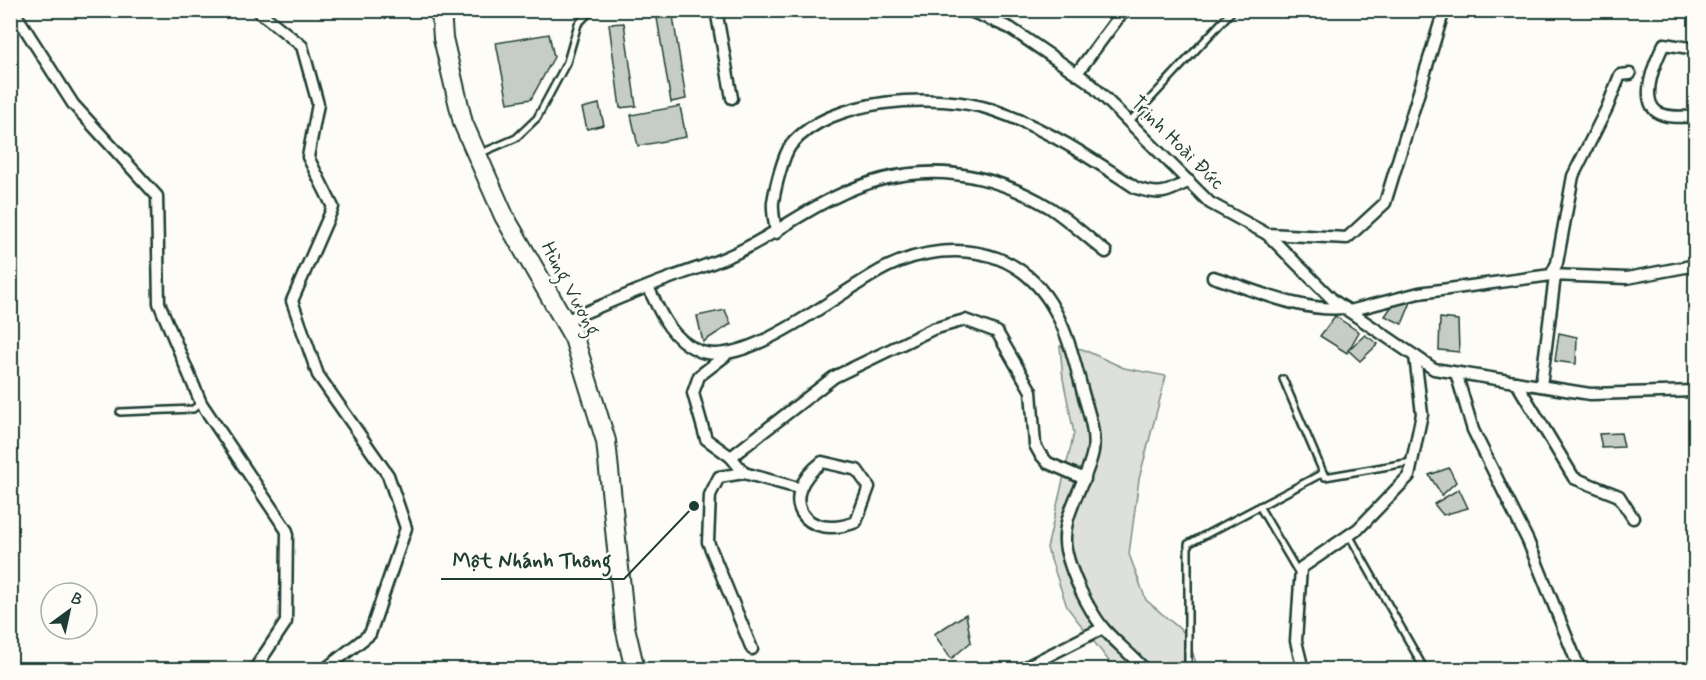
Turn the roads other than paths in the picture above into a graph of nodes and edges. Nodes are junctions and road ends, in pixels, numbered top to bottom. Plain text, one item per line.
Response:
1 (13, 10) edge
2 (257, 10) edge
3 (441, 10) edge
4 (592, 10) edge
5 (716, 10) edge
6 (968, 10) edge
7 (1124, 10) edge
8 (1233, 10) edge
9 (1444, 10) edge
10 (1695, 49) edge
11 (1077, 74) junction
12 (1630, 74) dead end
13 (732, 98) dead end
14 (1695, 117) edge
15 (1130, 121) junction
16 (477, 155) junction
17 (1189, 181) junction
18 (776, 233) junction
19 (1267, 234) junction
20 (1106, 252) dead end
21 (1695, 265) edge
22 (1553, 276) junction
23 (1213, 277) dead end
24 (648, 287) junction
25 (1347, 310) junction
26 (564, 321) junction
27 (725, 356) junction
28 (1415, 356) junction
29 (1456, 373) junction
30 (1283, 379) dead end
31 (1516, 382) junction
32 (1541, 386) junction
33 (1695, 391) edge
34 (201, 403) junction
35 (120, 412) dead end
36 (731, 457) junction
37 (1412, 462) junction
38 (744, 473) junction
39 (1323, 473) junction
40 (1085, 479) junction
41 (798, 488) junction
42 (1259, 506) junction
43 (1633, 518) dead end
44 (1349, 535) junction
45 (1300, 576) junction
46 (1103, 628) junction
47 (752, 649) dead end
48 (1140, 668) edge
49 (254, 669) edge
50 (324, 669) edge
51 (635, 669) edge
52 (1020, 669) edge
53 (1188, 669) edge
54 (1303, 669) edge
55 (1425, 669) edge
56 (1580, 669) edge

1 - 34 street
2 - 50 street
3 - 16 highway, Hùng Vương
4 - 16 lane
5 - 13 street
6 - 11 street, Trịnh Hoài Đức
7 - 11 street
8 - 15 lane
9 - 19 street, Trịnh Hoài Đức
10 - 14 street
11 - 15 street, Trịnh Hoài Đức
12 - 22 street
15 - 17 street, Trịnh Hoài Đức
16 - 26 highway, Hùng Vương
17 - 18 street
17 - 19 street, Trịnh Hoài Đức
18 - 20 street
18 - 24 street
19 - 25 street
21 - 22 street
22 - 25 street
22 - 32 street
23 - 25 street
24 - 26 street
24 - 27 street
25 - 28 street
26 - 51 highway, Hùng Vương
27 - 36 street
27 - 40 street
28 - 29 street
28 - 37 street
29 - 31 street
29 - 56 street
30 - 39 lane
31 - 32 street
31 - 43 street
32 - 33 street
34 - 35 lane
34 - 49 street
36 - 38 street
36 - 40 street
37 - 39 lane
37 - 44 street
38 - 41 street
38 - 47 street
39 - 42 lane
40 - 46 street
41 - 41 street
42 - 45 lane
42 - 53 lane
44 - 45 street
44 - 55 lane
45 - 54 street
46 - 48 street
46 - 52 street

